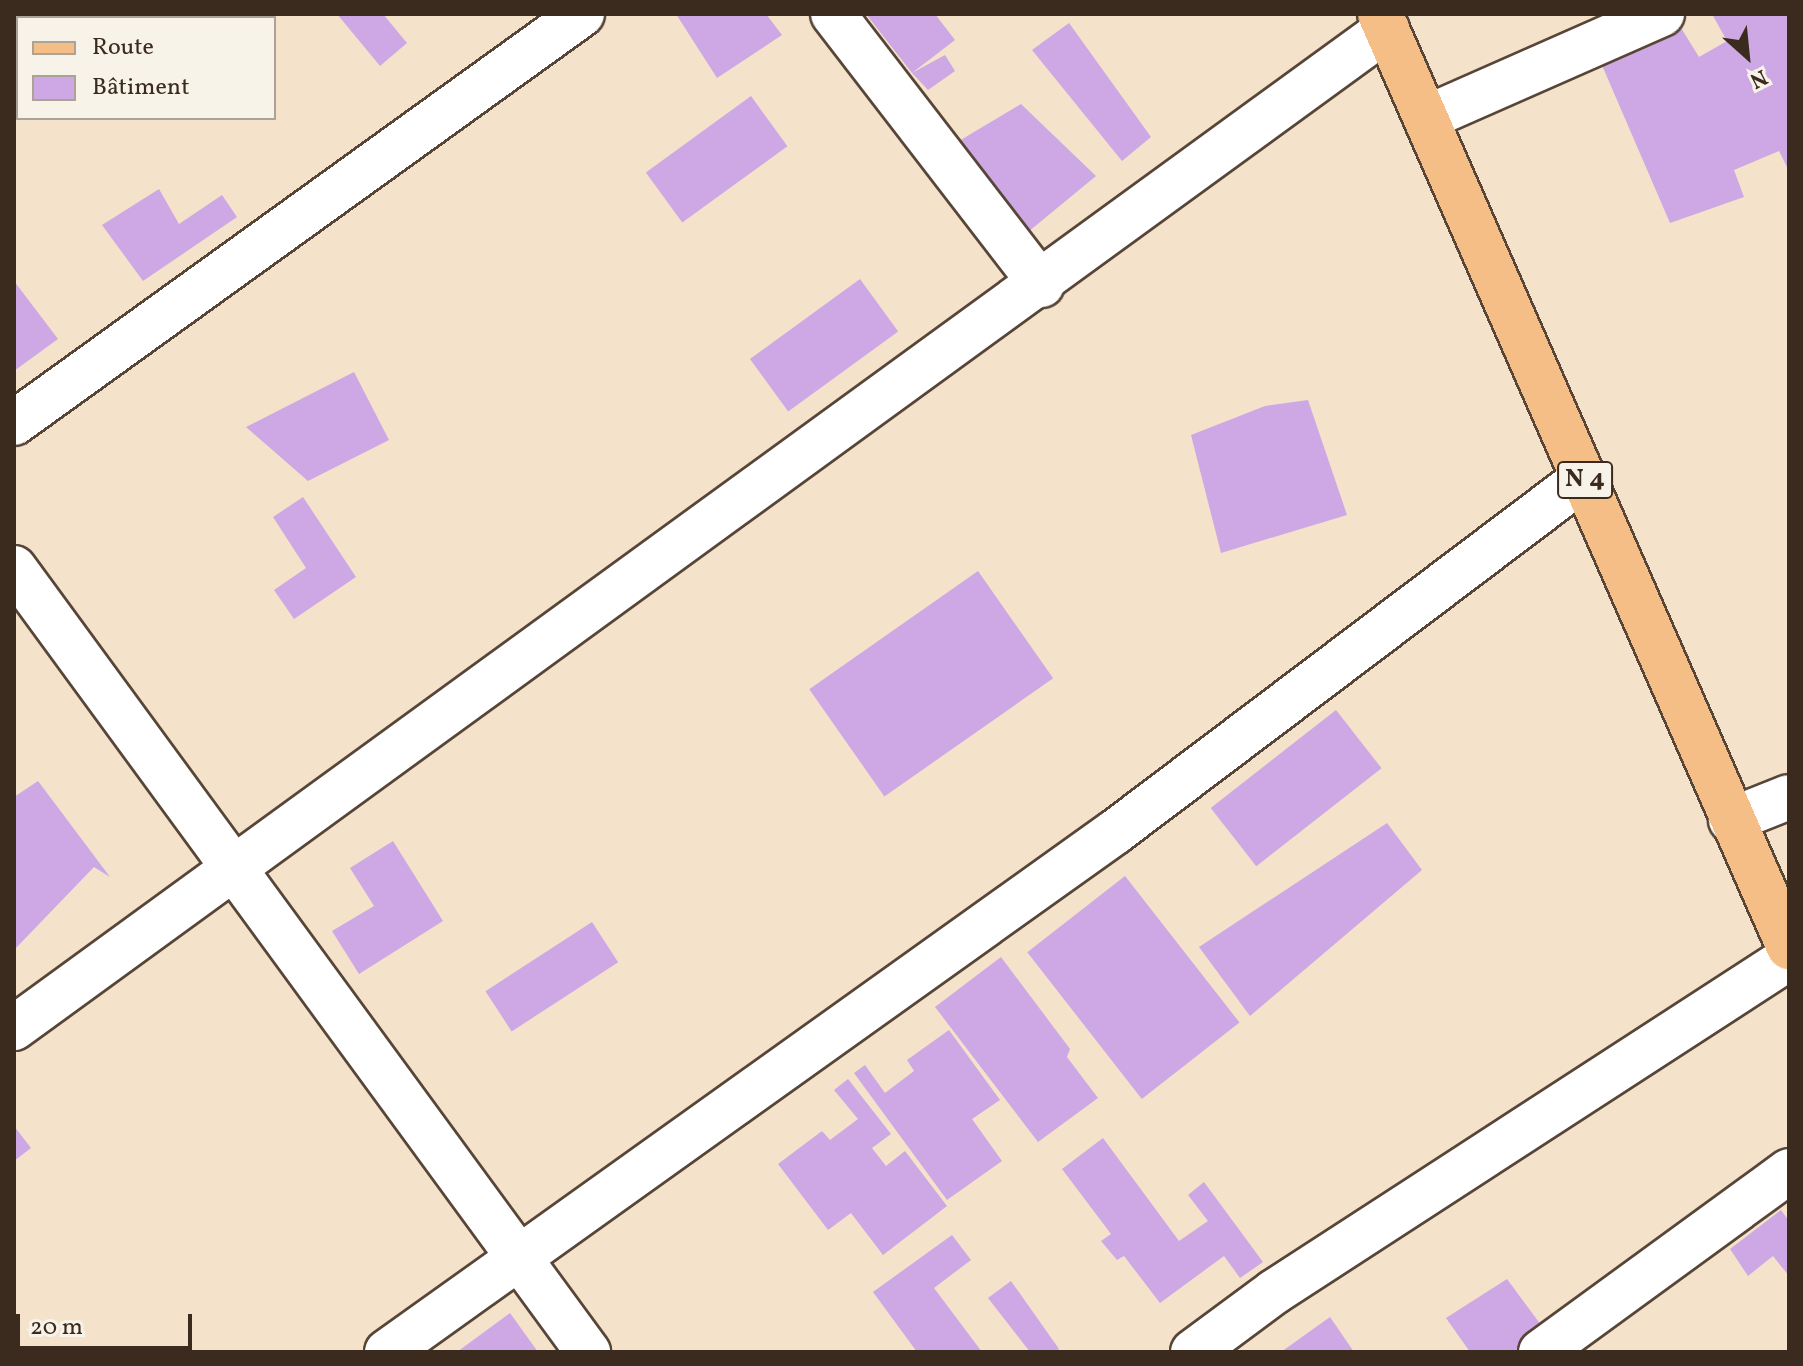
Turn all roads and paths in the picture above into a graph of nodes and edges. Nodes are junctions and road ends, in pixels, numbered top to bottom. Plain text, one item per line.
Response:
1 (582, 14) edge
2 (833, 14) edge
3 (1662, 14) edge
4 (1384, 22) edge
5 (1426, 118) junction
6 (1042, 285) junction
7 (14, 423) edge
8 (1584, 478) junction
9 (14, 568) edge
10 (1789, 797) edge
11 (1731, 820) junction
12 (233, 868) junction
13 (1789, 947) edge
14 (1789, 958) edge
15 (14, 1028) edge
16 (1789, 1171) edge
17 (518, 1256) junction
18 (387, 1352) edge
19 (588, 1352) edge
20 (1193, 1352) edge
21 (1541, 1352) edge

1 - 7 street
2 - 6 street
3 - 5 street
4 - 5 main road, N 4
4 - 6 street
5 - 8 main road, N 4
6 - 12 street
8 - 11 main road, N 4
8 - 17 street
9 - 12 street
10 - 11 street
11 - 13 main road, N 4
12 - 15 street
12 - 17 street
14 - 20 street
16 - 21 street
17 - 18 street
17 - 19 street

